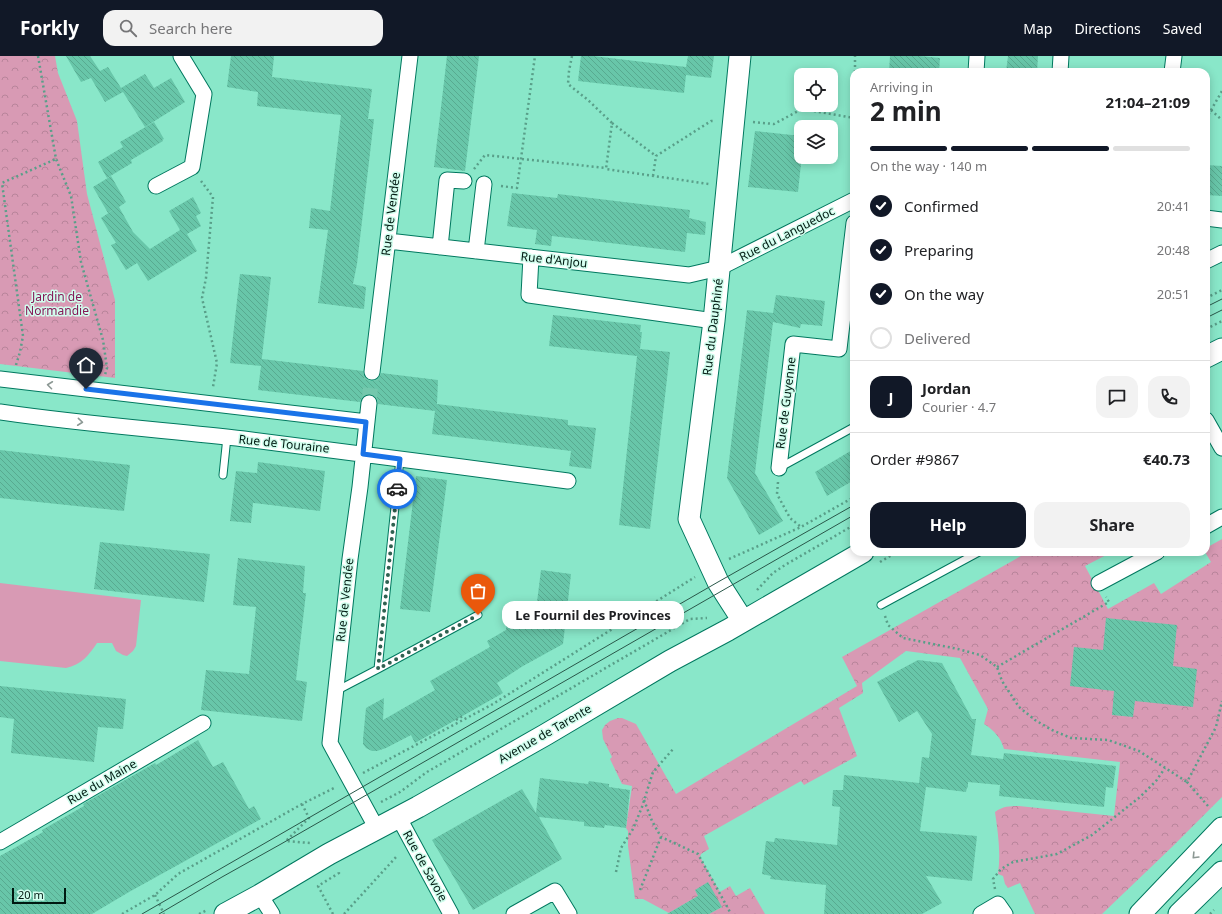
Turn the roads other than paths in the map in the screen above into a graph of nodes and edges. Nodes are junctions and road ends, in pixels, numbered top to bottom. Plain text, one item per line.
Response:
1 (181, 56) edge
2 (410, 56) edge
3 (740, 56) edge
4 (977, 56) edge
5 (1061, 56) edge
6 (1174, 56) edge
7 (976, 68) edge
8 (1060, 68) edge
9 (1172, 68) edge
10 (464, 181) road end
11 (484, 184) road end
12 (156, 186) dead end
13 (850, 202) edge
14 (1210, 218) edge
15 (1222, 220) edge
16 (388, 241) junction
17 (440, 247) junction
18 (476, 251) junction
19 (1222, 253) edge
20 (531, 257) junction
21 (1210, 259) edge
22 (720, 268) junction
23 (850, 288) edge
24 (714, 321) junction
25 (1222, 349) edge
26 (1210, 355) edge
27 (372, 372) tunnel mouth
28 (5, 379) edge
29 (369, 403) tunnel mouth
30 (0, 412) edge
31 (366, 422) junction
32 (850, 429) edge
33 (1210, 429) edge
34 (227, 437) junction
35 (1222, 448) edge
36 (363, 454) junction
37 (400, 459) junction
38 (779, 468) joint
39 (223, 475) dead end
40 (568, 481) dead end
41 (1222, 517) edge
42 (1210, 524) edge
43 (857, 556) edge
44 (972, 556) edge
45 (1150, 556) edge
46 (1100, 583) road end
47 (881, 605) road end
48 (478, 615) dead end
49 (743, 622) junction
50 (378, 669) junction
51 (336, 691) junction
52 (204, 723) dead end
53 (399, 818) junction
54 (1222, 828) edge
55 (377, 829) junction
56 (0, 842) edge
57 (1222, 872) edge
58 (260, 895) junction
59 (1002, 909) edge
60 (219, 910) edge
61 (272, 914) edge
62 (452, 914) edge
63 (514, 914) edge
64 (569, 914) edge
65 (981, 914) edge
66 (1140, 914) edge
67 (1179, 914) edge

1 - 12 street
2 - 16 street, Rue de Vendée
3 - 22 street, Rue du Dauphiné
4 - 7 street
5 - 8 street
6 - 9 street
10 - 17 street
11 - 18 street
13 - 22 street, Rue du Languedoc
14 - 15 street
16 - 17 street, Rue d'Anjou
16 - 27 street, Rue de Vendée
17 - 18 street, Rue d'Anjou
18 - 20 street, Rue d'Anjou
19 - 21 street
20 - 22 street, Rue d'Anjou
20 - 24 street
22 - 24 street, Rue du Dauphiné
23 - 38 street, Rue de Guyenne
24 - 49 street, Rue du Dauphiné
25 - 26 street
31 -> 28 street
29 - 31 street, Rue de Vendée
30 -> 34 street, Rue de Touraine
31 - 36 street, Rue de Vendée
32 - 38 lane
33 - 35 street
34 - 36 street, Rue de Touraine
34 - 39 lane
36 - 37 street, Rue de Touraine
36 - 51 street, Rue de Vendée
37 - 40 street, Rue de Touraine
37 - 50 lane
41 - 42 street
43 - 49 street, Avenue de Tarente
44 - 47 lane
45 - 46 street
48 - 50 lane
49 - 53 street, Avenue de Tarente
50 - 51 lane
51 - 55 street, Rue de Vendée
52 - 56 street, Rue du Maine
53 - 55 street, Avenue de Tarente
53 - 62 street, Rue de Savoie
54 -> 66 street
55 - 58 street, Avenue de Tarente
57 - 67 street
58 - 60 street, Avenue de Tarente
58 - 61 street
59 - 65 street
63 - 64 street

